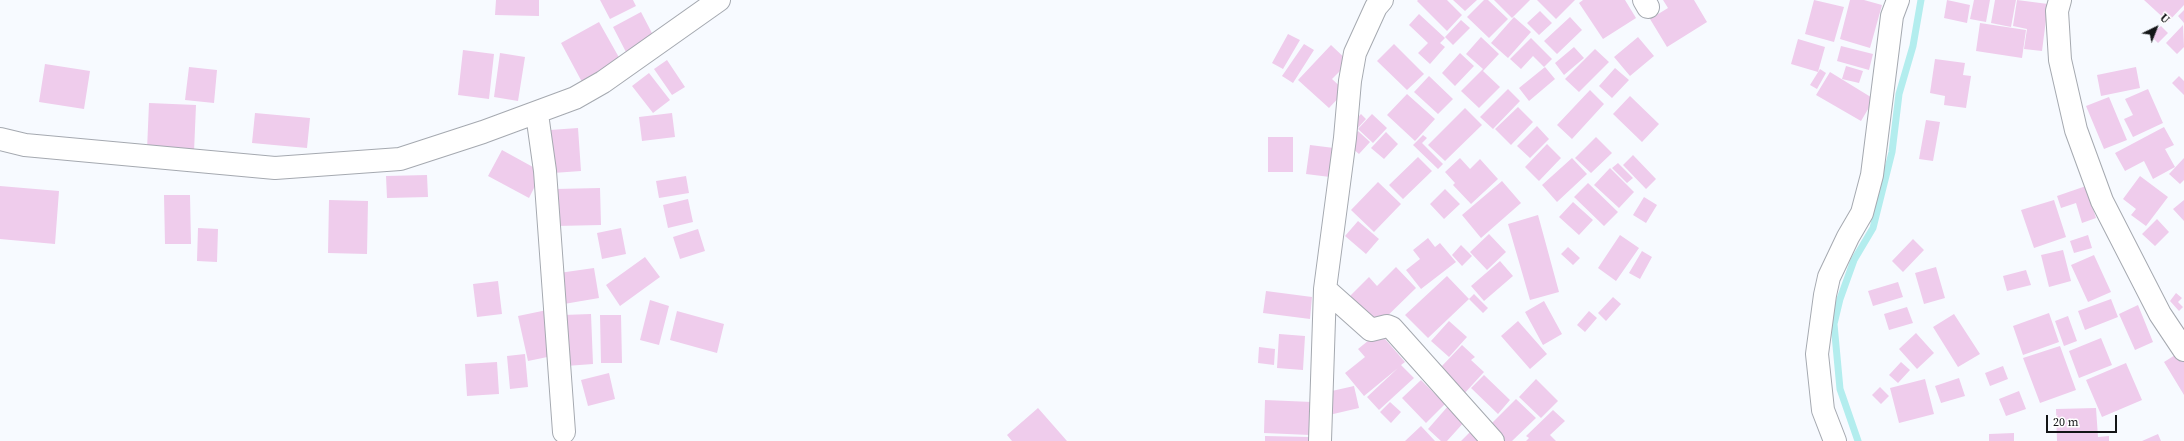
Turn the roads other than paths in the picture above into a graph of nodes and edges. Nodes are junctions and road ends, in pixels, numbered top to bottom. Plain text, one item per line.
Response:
1 (719, 0) edge
2 (1898, 0) edge
3 (2060, 0) edge
4 (1375, 2) edge
5 (537, 114) junction
6 (0, 139) edge
7 (1325, 289) junction
8 (2181, 340) edge
9 (564, 432) dead end
10 (1320, 441) edge
11 (1493, 441) edge
12 (1835, 441) edge

1 - 5 street
2 - 12 street
3 - 8 street
4 - 7 street
5 - 6 street
5 - 9 street
7 - 10 street
7 - 11 street

